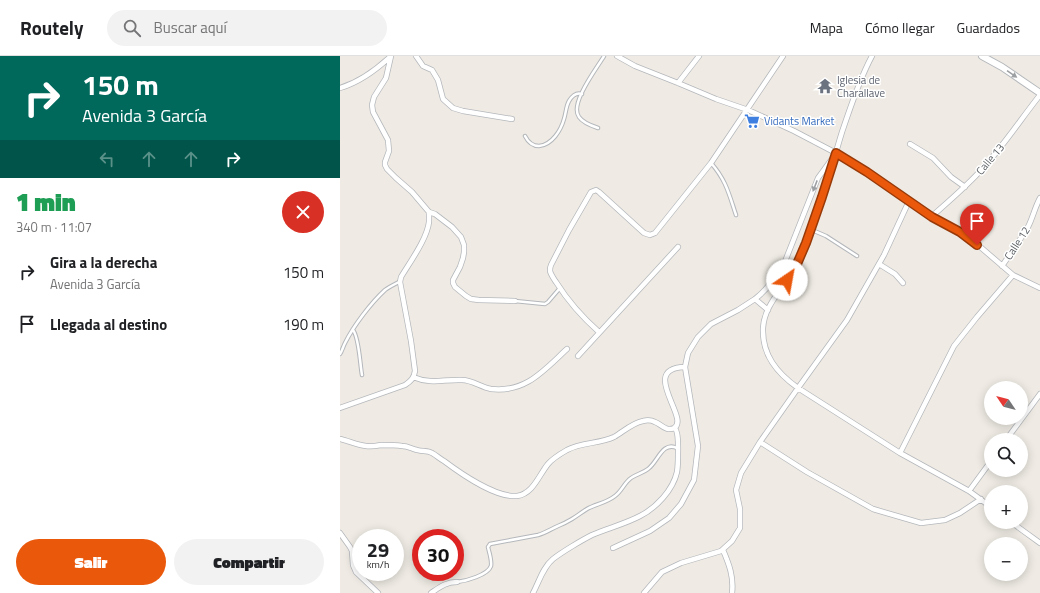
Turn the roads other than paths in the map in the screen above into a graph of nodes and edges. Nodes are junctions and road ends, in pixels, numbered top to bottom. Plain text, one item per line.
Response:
1 (416, 56) edge
2 (604, 56) edge
3 (616, 56) edge
4 (698, 56) edge
5 (783, 56) edge
6 (872, 56) edge
7 (982, 56) edge
8 (678, 82) junction
9 (340, 88) edge
10 (582, 94) junction
11 (1040, 94) edge
12 (748, 110) junction
13 (512, 119) dead end
14 (598, 128) dead end
15 (525, 136) dead end
16 (910, 144) dead end
17 (836, 153) junction
18 (711, 163) junction
19 (965, 187) junction
20 (1040, 198) edge
21 (909, 201) junction
22 (429, 212) junction
23 (736, 215) dead end
24 (932, 217) junction
25 (811, 230) junction
26 (678, 246) dead end
27 (858, 256) dead end
28 (879, 264) junction
29 (1002, 266) junction
30 (1013, 275) junction
31 (400, 282) junction
32 (903, 283) dead end
33 (560, 288) junction
34 (1040, 288) edge
35 (755, 299) junction
36 (515, 301) joint
37 (768, 310) junction
38 (353, 330) junction
39 (599, 332) junction
40 (567, 349) dead end
41 (340, 354) edge
42 (578, 356) dead end
43 (685, 366) junction
44 (362, 375) dead end
45 (413, 378) junction
46 (798, 388) junction
47 (1040, 394) edge
48 (340, 408) edge
49 (675, 428) junction
50 (1011, 433) edge
51 (340, 439) edge
52 (760, 442) junction
53 (678, 448) junction
54 (900, 452) junction
55 (984, 471) edge
56 (969, 491) junction
57 (981, 499) junction
58 (984, 501) edge
59 (1021, 529) edge
60 (340, 533) edge
61 (1040, 543) edge
62 (613, 548) dead end
63 (723, 550) junction
64 (457, 582) joint
65 (378, 593) edge
66 (431, 593) edge
67 (532, 593) edge
68 (644, 593) edge
69 (732, 593) edge

1 - 13 street
2 - 10 lane
3 - 8 street
4 - 8 street
5 - 12 street
6 - 17 street
7 -> 11 street
8 - 12 street
9 - 22 street
10 - 14 lane
10 - 15 lane
11 - 19 street, Calle 13
12 - 17 street
12 - 18 street
16 - 19 street
17 - 21 street
17 - 25 street
17 -> 35 street
18 - 23 lane
18 - 33 street
19 - 24 street, Calle 13
20 - 29 street, Calle 12
21 - 24 street
21 - 28 street
22 - 31 street
22 - 36 street
24 - 29 street
25 - 27 lane
25 - 37 street
26 - 39 street
28 - 32 street
28 - 46 street
29 - 30 street
30 - 34 street
30 - 54 street
31 - 38 lane
31 - 45 street
33 - 36 lane
33 - 39 street
35 - 37 street
35 - 43 street
37 - 46 street
38 - 41 lane
38 - 44 lane
39 - 42 street
40 - 45 street
43 - 49 street
43 - 62 street
45 - 48 street
46 - 52 street
46 - 54 street
47 - 50 street
49 - 51 street
49 - 53 street
52 - 57 street
52 - 63 street
53 - 64 lane
53 - 67 street
54 - 56 street
55 - 56 street
56 - 57 street
57 - 58 street
59 - 61 street
60 - 65 street
63 - 68 street
63 - 69 street
64 - 66 street

